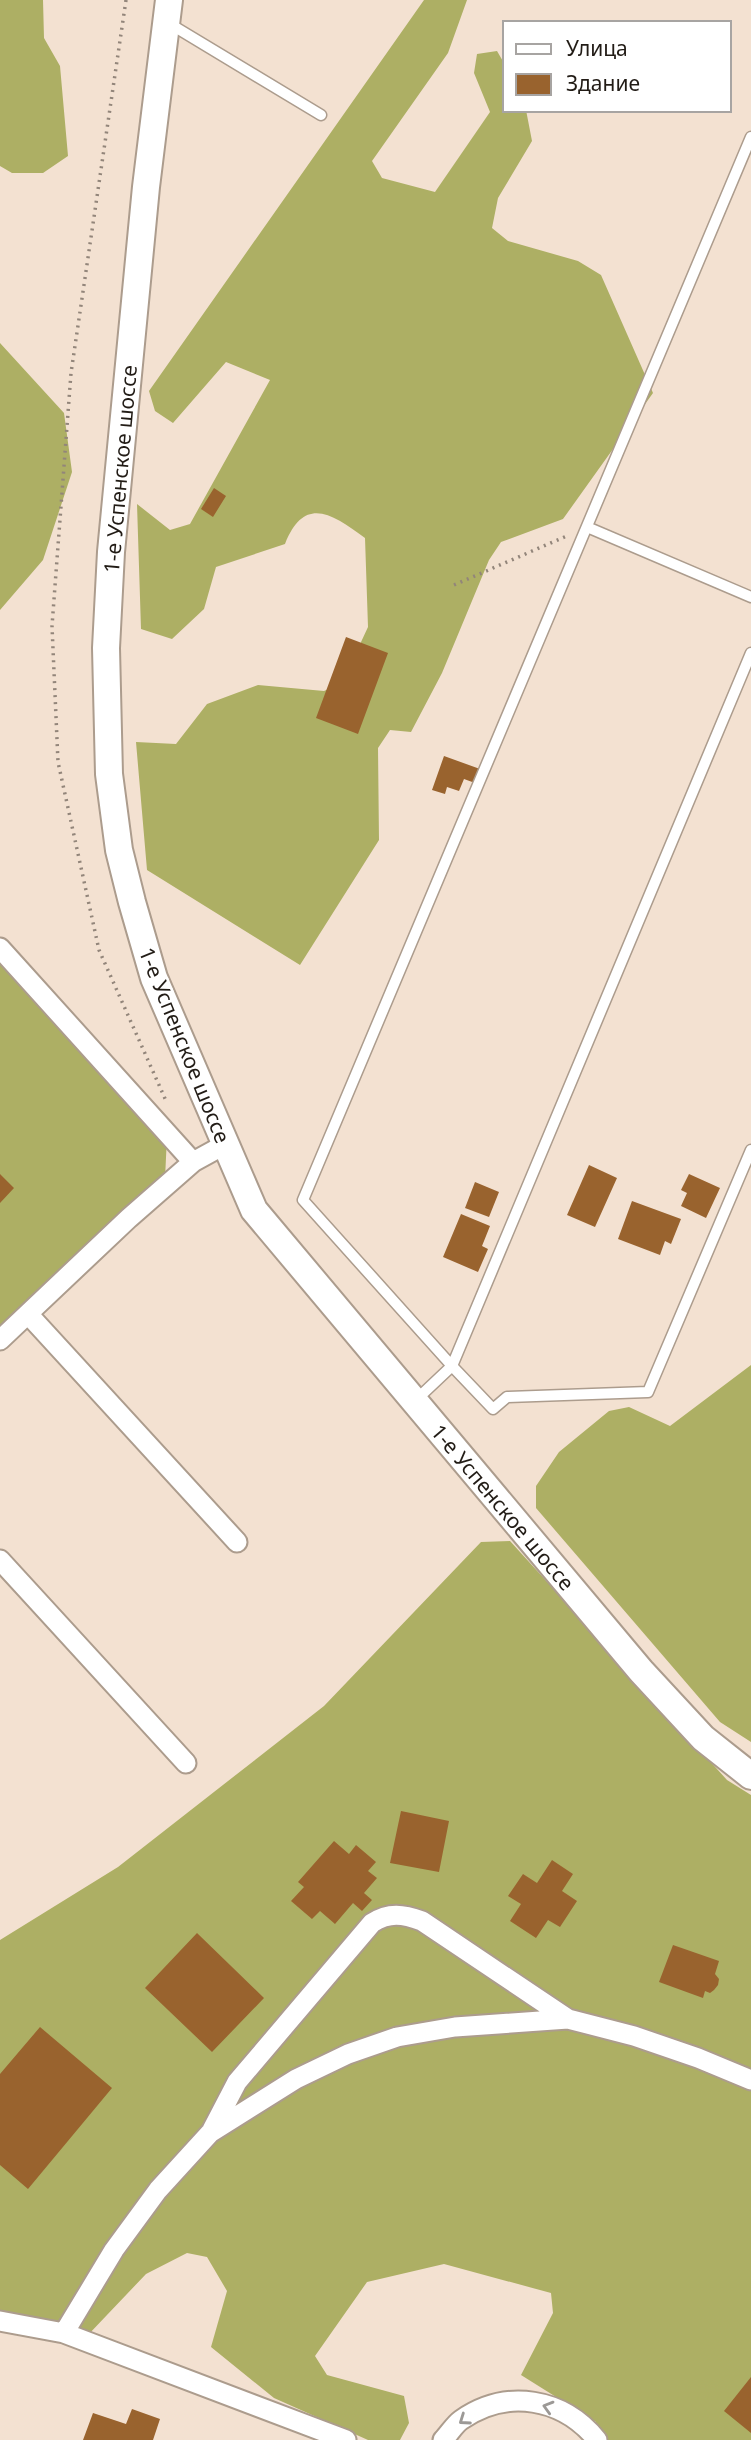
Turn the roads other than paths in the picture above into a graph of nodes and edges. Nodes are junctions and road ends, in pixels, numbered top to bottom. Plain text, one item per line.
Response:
1 (168, 11) edge
2 (321, 115) dead end
3 (751, 137) edge
4 (586, 527) junction
5 (751, 597) edge
6 (751, 653) edge
7 (0, 948) edge
8 (224, 1144) junction
9 (751, 1150) edge
10 (193, 1163) junction
11 (28, 1314) junction
12 (0, 1340) edge
13 (452, 1366) junction
14 (414, 1402) junction
15 (237, 1542) dead end
16 (0, 1560) edge
17 (186, 1763) dead end
18 (751, 1776) edge
19 (568, 2019) junction
20 (751, 2080) edge
21 (210, 2133) junction
22 (0, 2321) edge
23 (64, 2333) junction
24 (346, 2440) edge
25 (443, 2440) edge
26 (597, 2440) edge

1 - 2 lane
1 - 8 main road, 1-е Успенское шоссе
3 - 4 lane
4 - 5 lane
4 - 13 lane
6 - 13 lane
7 - 10 street
8 - 10 street
8 - 14 main road, 1-е Успенское шоссе
9 - 13 lane
10 - 11 street
11 - 12 street
11 - 15 street
13 - 14 lane
14 - 18 main road, 1-е Успенское шоссе
16 - 17 street
19 - 20 street
19 - 21 street
19 - 21 street
21 - 23 street
22 - 23 street
23 - 24 street
26 -> 25 street

